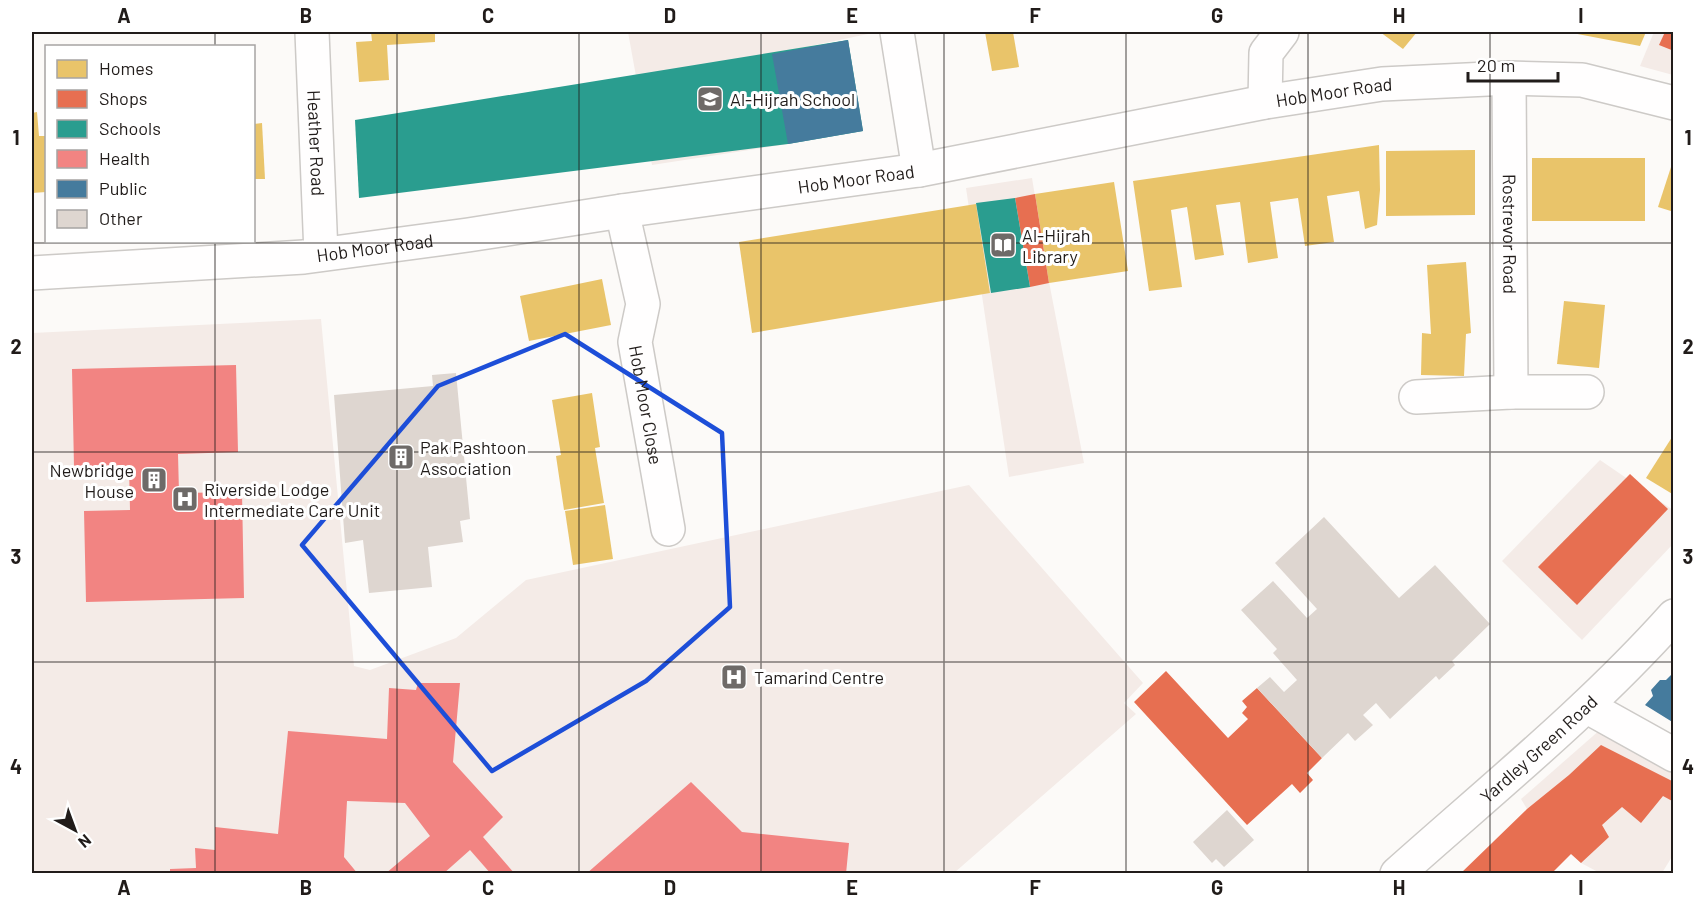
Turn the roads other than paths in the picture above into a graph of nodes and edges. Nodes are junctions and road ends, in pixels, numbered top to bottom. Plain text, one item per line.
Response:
1 (312, 32) edge
2 (897, 32) edge
3 (1282, 32) edge
4 (1509, 78) junction
5 (1265, 102) junction
6 (1674, 103) edge
7 (919, 170) junction
8 (622, 211) junction
9 (321, 254) junction
10 (32, 273) edge
11 (1511, 392) junction
12 (1587, 392) dead end
13 (1416, 398) dead end
14 (668, 529) dead end
15 (1674, 616) edge
16 (1586, 706) junction
17 (1674, 755) edge
18 (1397, 873) edge

1 - 9 street, Heather Road
2 - 7 street
3 - 5 street
4 - 5 street, Hob Moor Road
4 - 6 street, Hob Moor Road
4 - 11 street, Rostrevor Road
5 - 7 street, Hob Moor Road
7 - 8 street, Hob Moor Road
8 - 9 street, Hob Moor Road
8 - 14 street, Hob Moor Close
9 - 10 street, Hob Moor Road
11 - 12 street
11 - 13 street
15 - 16 street, Yardley Green Road
16 - 17 street
16 - 18 street, Yardley Green Road

